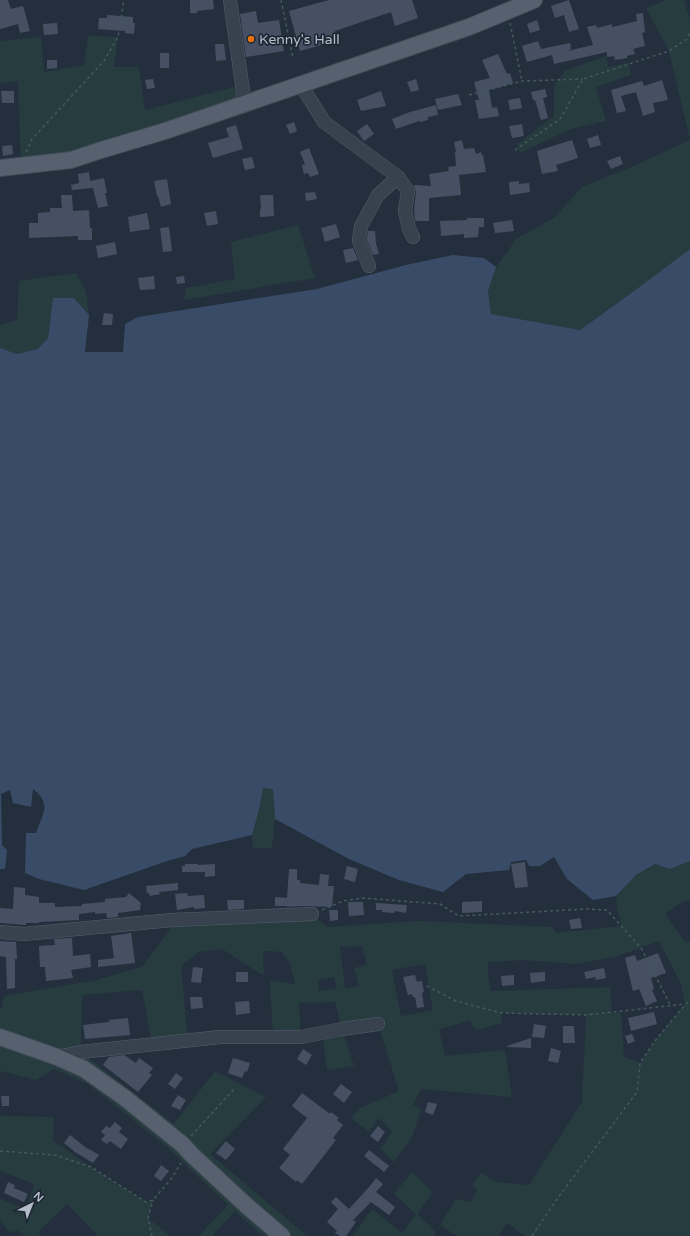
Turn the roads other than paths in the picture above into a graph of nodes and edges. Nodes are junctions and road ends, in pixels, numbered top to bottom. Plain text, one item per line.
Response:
1 (230, 0) edge
2 (534, 0) edge
3 (506, 6) edge
4 (301, 85) junction
5 (245, 104) junction
6 (0, 168) edge
7 (398, 177) junction
8 (413, 237) dead end
9 (368, 266) dead end
10 (312, 914) road end
11 (0, 932) edge
12 (378, 1024) dead end
13 (0, 1037) edge
14 (57, 1057) junction
15 (282, 1236) edge

1 - 5 street
2 - 3 main road
3 - 4 main road
4 - 5 main road
4 - 7 street
5 - 6 main road
7 - 8 street
7 - 9 street
10 - 11 street
12 - 14 street
13 - 14 main road
14 - 15 main road

